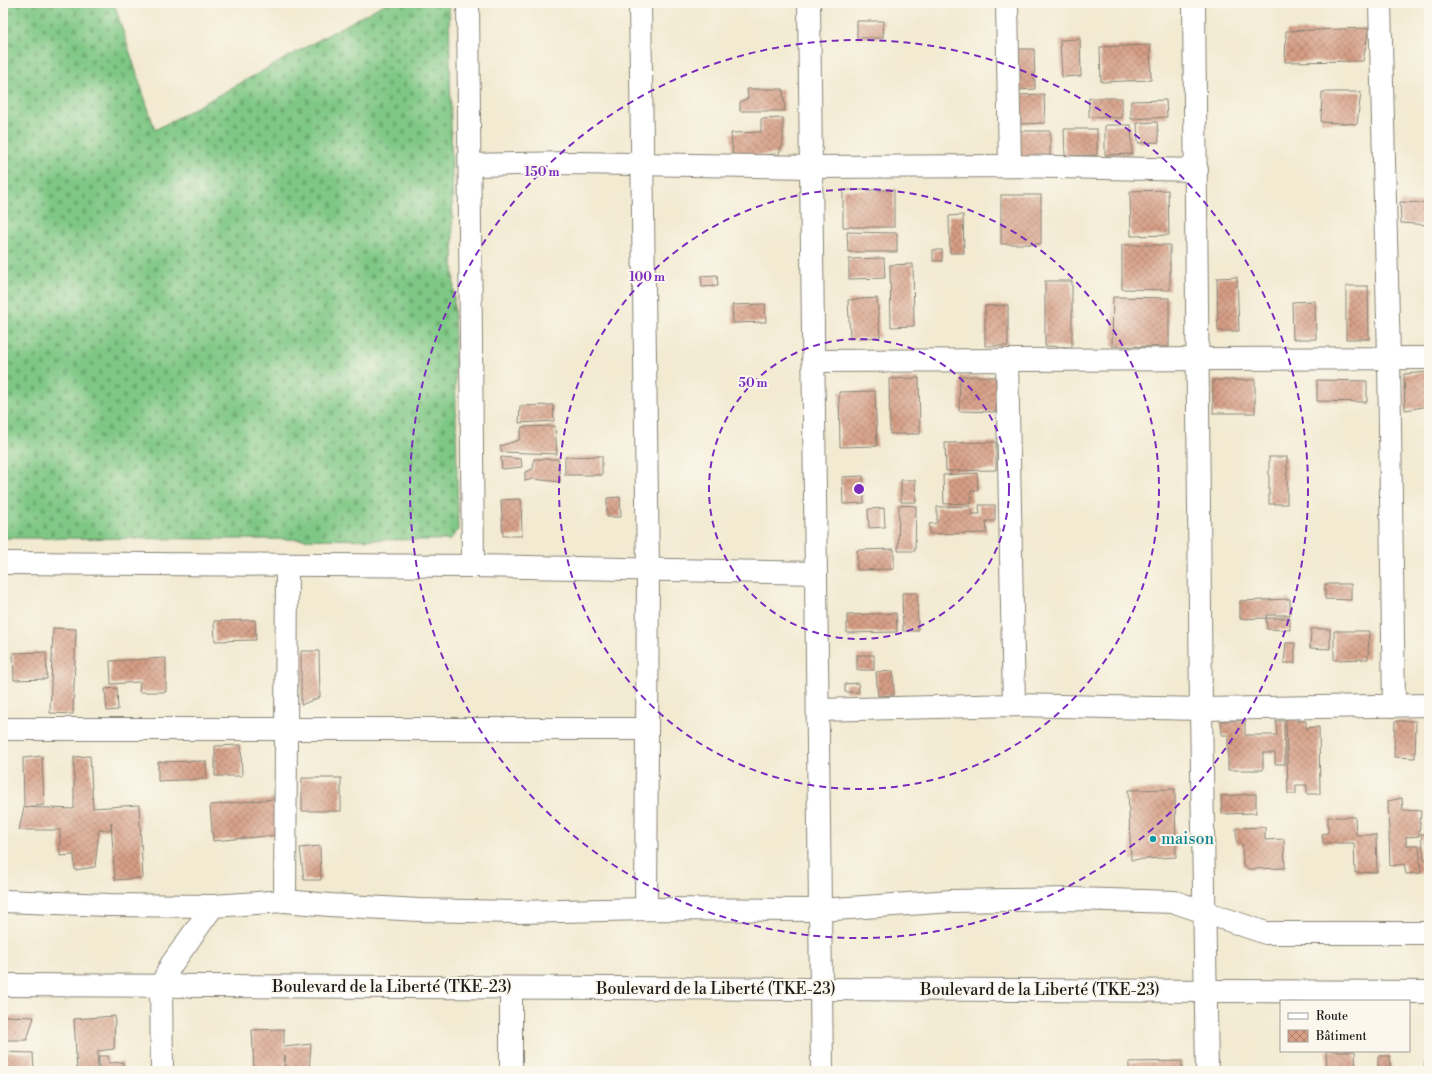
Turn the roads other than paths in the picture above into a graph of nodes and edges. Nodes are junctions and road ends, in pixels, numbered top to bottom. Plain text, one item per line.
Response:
1 (468, 3) edge
2 (640, 3) edge
3 (809, 3) edge
4 (1007, 3) edge
5 (1194, 3) edge
6 (1380, 3) edge
7 (642, 164) junction
8 (470, 165) junction
9 (1010, 166) junction
10 (811, 167) junction
11 (1196, 170) junction
12 (1389, 358) junction
13 (1429, 358) edge
14 (1198, 359) junction
15 (1007, 360) junction
16 (814, 361) junction
17 (3, 563) edge
18 (287, 565) junction
19 (473, 566) junction
20 (648, 570) junction
21 (816, 573) junction
22 (1014, 705) junction
23 (1429, 705) edge
24 (1394, 706) junction
25 (1201, 709) junction
26 (818, 710) junction
27 (3, 729) edge
28 (647, 729) junction
29 (285, 730) junction
30 (3, 901) edge
31 (286, 901) junction
32 (213, 906) junction
33 (646, 909) junction
34 (820, 910) junction
35 (1205, 913) junction
36 (1429, 933) edge
37 (3, 985) edge
38 (161, 986) junction
39 (511, 988) junction
40 (820, 989) junction
41 (1206, 991) junction
42 (1429, 992) edge
43 (162, 1071) edge
44 (511, 1071) edge
45 (822, 1071) edge
46 (1207, 1071) edge

1 - 8 street
2 - 7 street
3 - 10 street
4 - 9 street
5 - 11 street
6 - 12 street
7 - 8 street
7 - 10 street
7 - 20 street
8 - 19 street
9 - 10 street
9 - 11 street
10 - 16 street
11 - 14 street
12 - 13 street
12 - 14 street
12 - 24 street
14 - 15 street
14 - 25 street
15 - 16 street
15 - 22 street
16 - 21 street
17 - 18 street
18 - 19 street
18 - 29 street
19 - 20 street
20 - 21 street
20 - 28 street
21 - 26 street
22 - 25 street
22 - 26 street
23 - 24 street
24 - 25 street
25 - 35 street
26 - 34 street
27 - 29 street
28 - 29 street
28 - 33 street
29 - 31 street
30 - 32 street
31 - 32 street
31 - 33 street
32 - 38 street
33 - 34 street
34 - 35 street
34 - 40 street
35 - 36 street
35 - 41 street
37 - 38 street, Boulevard de la Liberté (TKE-23)
38 - 39 street, Boulevard de la Liberté (TKE-23)
38 - 43 street
39 - 40 street, Boulevard de la Liberté (TKE-23)
39 - 44 street
40 - 41 street, Boulevard de la Liberté (TKE-23)
40 - 45 street
41 - 42 street, Boulevard de la Liberté (TKE-23)
41 - 46 street

